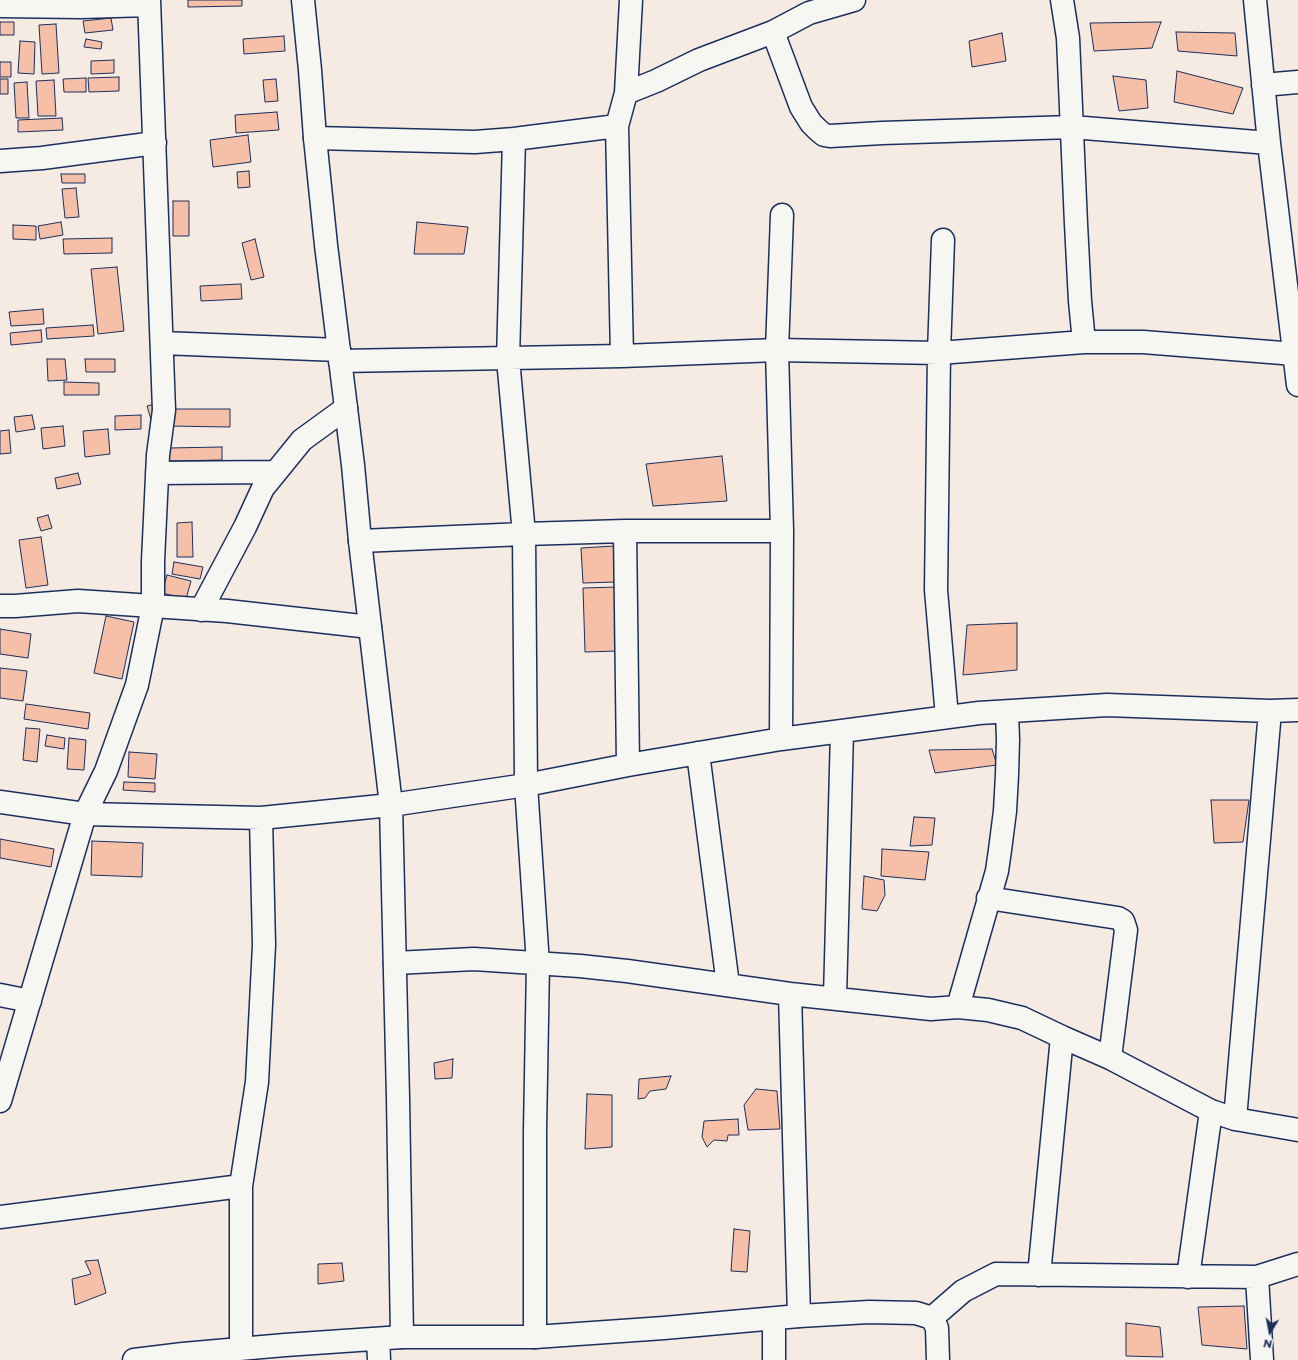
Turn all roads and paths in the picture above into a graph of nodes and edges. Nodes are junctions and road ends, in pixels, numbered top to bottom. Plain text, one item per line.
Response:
1 (303, 0) edge
2 (631, 0) edge
3 (854, 0) edge
4 (1062, 0) edge
5 (1255, 0) edge
6 (149, 2) edge
7 (0, 6) edge
8 (773, 32) junction
9 (1298, 82) edge
10 (1263, 85) junction
11 (626, 93) junction
12 (617, 126) junction
13 (1072, 127) junction
14 (315, 138) junction
15 (514, 139) junction
16 (155, 143) junction
17 (1269, 143) junction
18 (0, 161) edge
19 (782, 215) dead end
20 (943, 240) dead end
21 (1084, 342) junction
22 (162, 343) junction
23 (777, 350) junction
24 (939, 354) junction
25 (1295, 354) junction
26 (340, 355) junction
27 (622, 356) junction
28 (508, 359) junction
29 (1298, 385) edge
30 (346, 408) junction
31 (275, 472) junction
32 (157, 473) junction
33 (625, 531) junction
34 (782, 531) junction
35 (524, 534) junction
36 (360, 541) junction
37 (0, 606) edge
38 (153, 606) junction
39 (201, 610) junction
40 (370, 627) junction
41 (1298, 710) edge
42 (1270, 711) junction
43 (1007, 712) junction
44 (947, 717) junction
45 (842, 731) junction
46 (781, 739) junction
47 (698, 754) junction
48 (628, 765) junction
49 (526, 785) junction
50 (0, 802) edge
51 (391, 805) junction
52 (85, 814) junction
53 (261, 818) junction
54 (988, 898) junction
55 (395, 964) junction
56 (538, 964) junction
57 (728, 985) junction
58 (790, 994) junction
59 (0, 995) edge
60 (835, 998) junction
61 (30, 1001) junction
62 (958, 1008) junction
63 (1062, 1037) junction
64 (1110, 1058) junction
65 (0, 1101) edge
66 (1212, 1111) junction
67 (1235, 1119) junction
68 (1298, 1130) edge
69 (241, 1186) junction
70 (0, 1216) edge
71 (1298, 1264) edge
72 (1039, 1275) junction
73 (1188, 1277) junction
74 (1257, 1278) junction
75 (799, 1316) junction
76 (932, 1318) junction
77 (774, 1319) junction
78 (402, 1337) junction
79 (535, 1337) junction
80 (241, 1350) junction
81 (379, 1350) edge
82 (134, 1360) edge
83 (774, 1360) edge
84 (938, 1360) edge
85 (1262, 1360) edge

1 - 14 street
2 - 11 street
3 - 8 street
4 - 13 street
5 - 10 street
6 - 7 street
6 - 16 street
8 - 11 street
8 - 13 street
9 - 10 street
10 - 17 street
11 - 12 street
12 - 15 street
12 - 27 street
13 - 17 street
13 - 21 street
14 - 15 street
14 - 26 street
15 - 28 street
16 - 18 street
16 - 22 street
17 - 25 street
19 - 23 street
20 - 24 street
21 - 24 street
21 - 25 street
22 - 26 street
22 - 32 street
23 - 24 street
23 - 27 street
23 - 34 street
24 - 44 street
25 - 29 street
26 - 28 street
26 - 30 street
27 - 28 street
28 - 35 street
30 - 31 street
30 - 36 street
31 - 32 street
31 - 39 street
32 - 38 street
33 - 34 street
33 - 35 street
33 - 48 street
34 - 46 street
35 - 36 street
35 - 49 street
36 - 40 street
37 - 38 street
38 - 39 street
38 - 52 street
39 - 40 street
40 - 51 street
41 - 42 street
42 - 43 street
42 - 67 street
43 - 44 street
43 - 54 street
44 - 45 street
45 - 46 street
45 - 60 street
46 - 47 street
47 - 48 street
47 - 57 street
48 - 49 street
49 - 51 street
49 - 56 street
50 - 52 street
51 - 53 street
51 - 55 street
52 - 53 street
52 - 61 street
53 - 69 street
54 - 62 street
54 - 64 street
55 - 56 street
55 - 78 street
56 - 57 street
56 - 79 street
57 - 58 street
58 - 60 street
58 - 75 street
59 - 61 street
60 - 62 street
61 - 65 street
62 - 63 street
63 - 64 street
63 - 72 street
64 - 66 street
66 - 67 street
66 - 73 street
67 - 68 street
69 - 70 street
69 - 80 street
71 - 74 street
72 - 73 street
72 - 76 street
73 - 74 street
74 - 85 street
75 - 76 street
75 - 77 street
76 - 84 street
77 - 79 street
77 - 83 street
78 - 79 street
78 - 81 street
80 - 81 street
80 - 82 street

